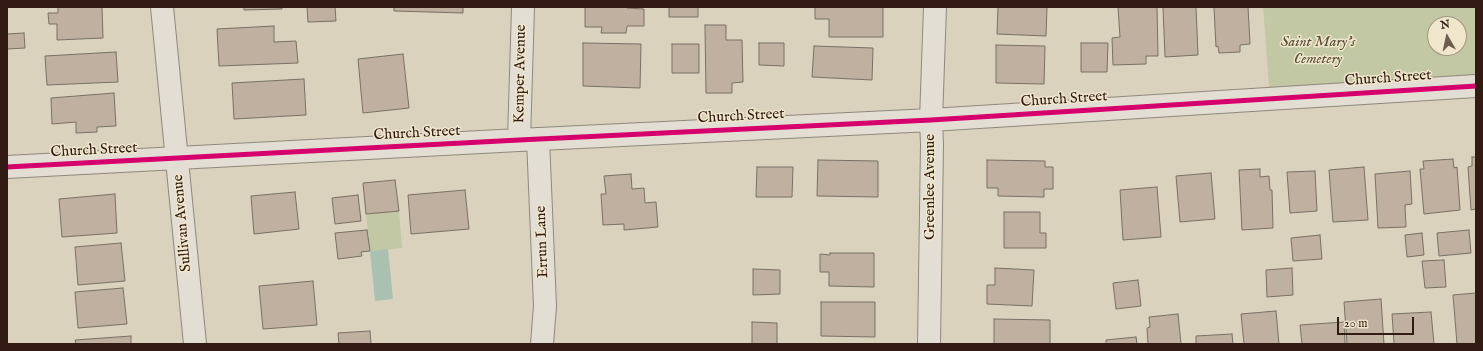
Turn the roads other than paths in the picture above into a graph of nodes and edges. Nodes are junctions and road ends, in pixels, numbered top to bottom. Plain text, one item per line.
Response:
1 (162, 7) edge
2 (523, 7) edge
3 (935, 7) edge
4 (1476, 86) edge
5 (931, 120) junction
6 (529, 140) junction
7 (177, 158) junction
8 (7, 168) edge
9 (195, 344) edge
10 (542, 344) edge
11 (929, 344) edge

1 - 7 street, Sullivan Avenue
2 - 6 street, Kemper Avenue
3 - 5 street, Greenlee Avenue
4 - 5 street, Church Street
5 - 6 street, Church Street
5 - 11 street, Greenlee Avenue
6 - 7 street, Church Street
6 - 10 street, Errun Lane
7 - 8 street, Church Street
7 - 9 street, Sullivan Avenue

